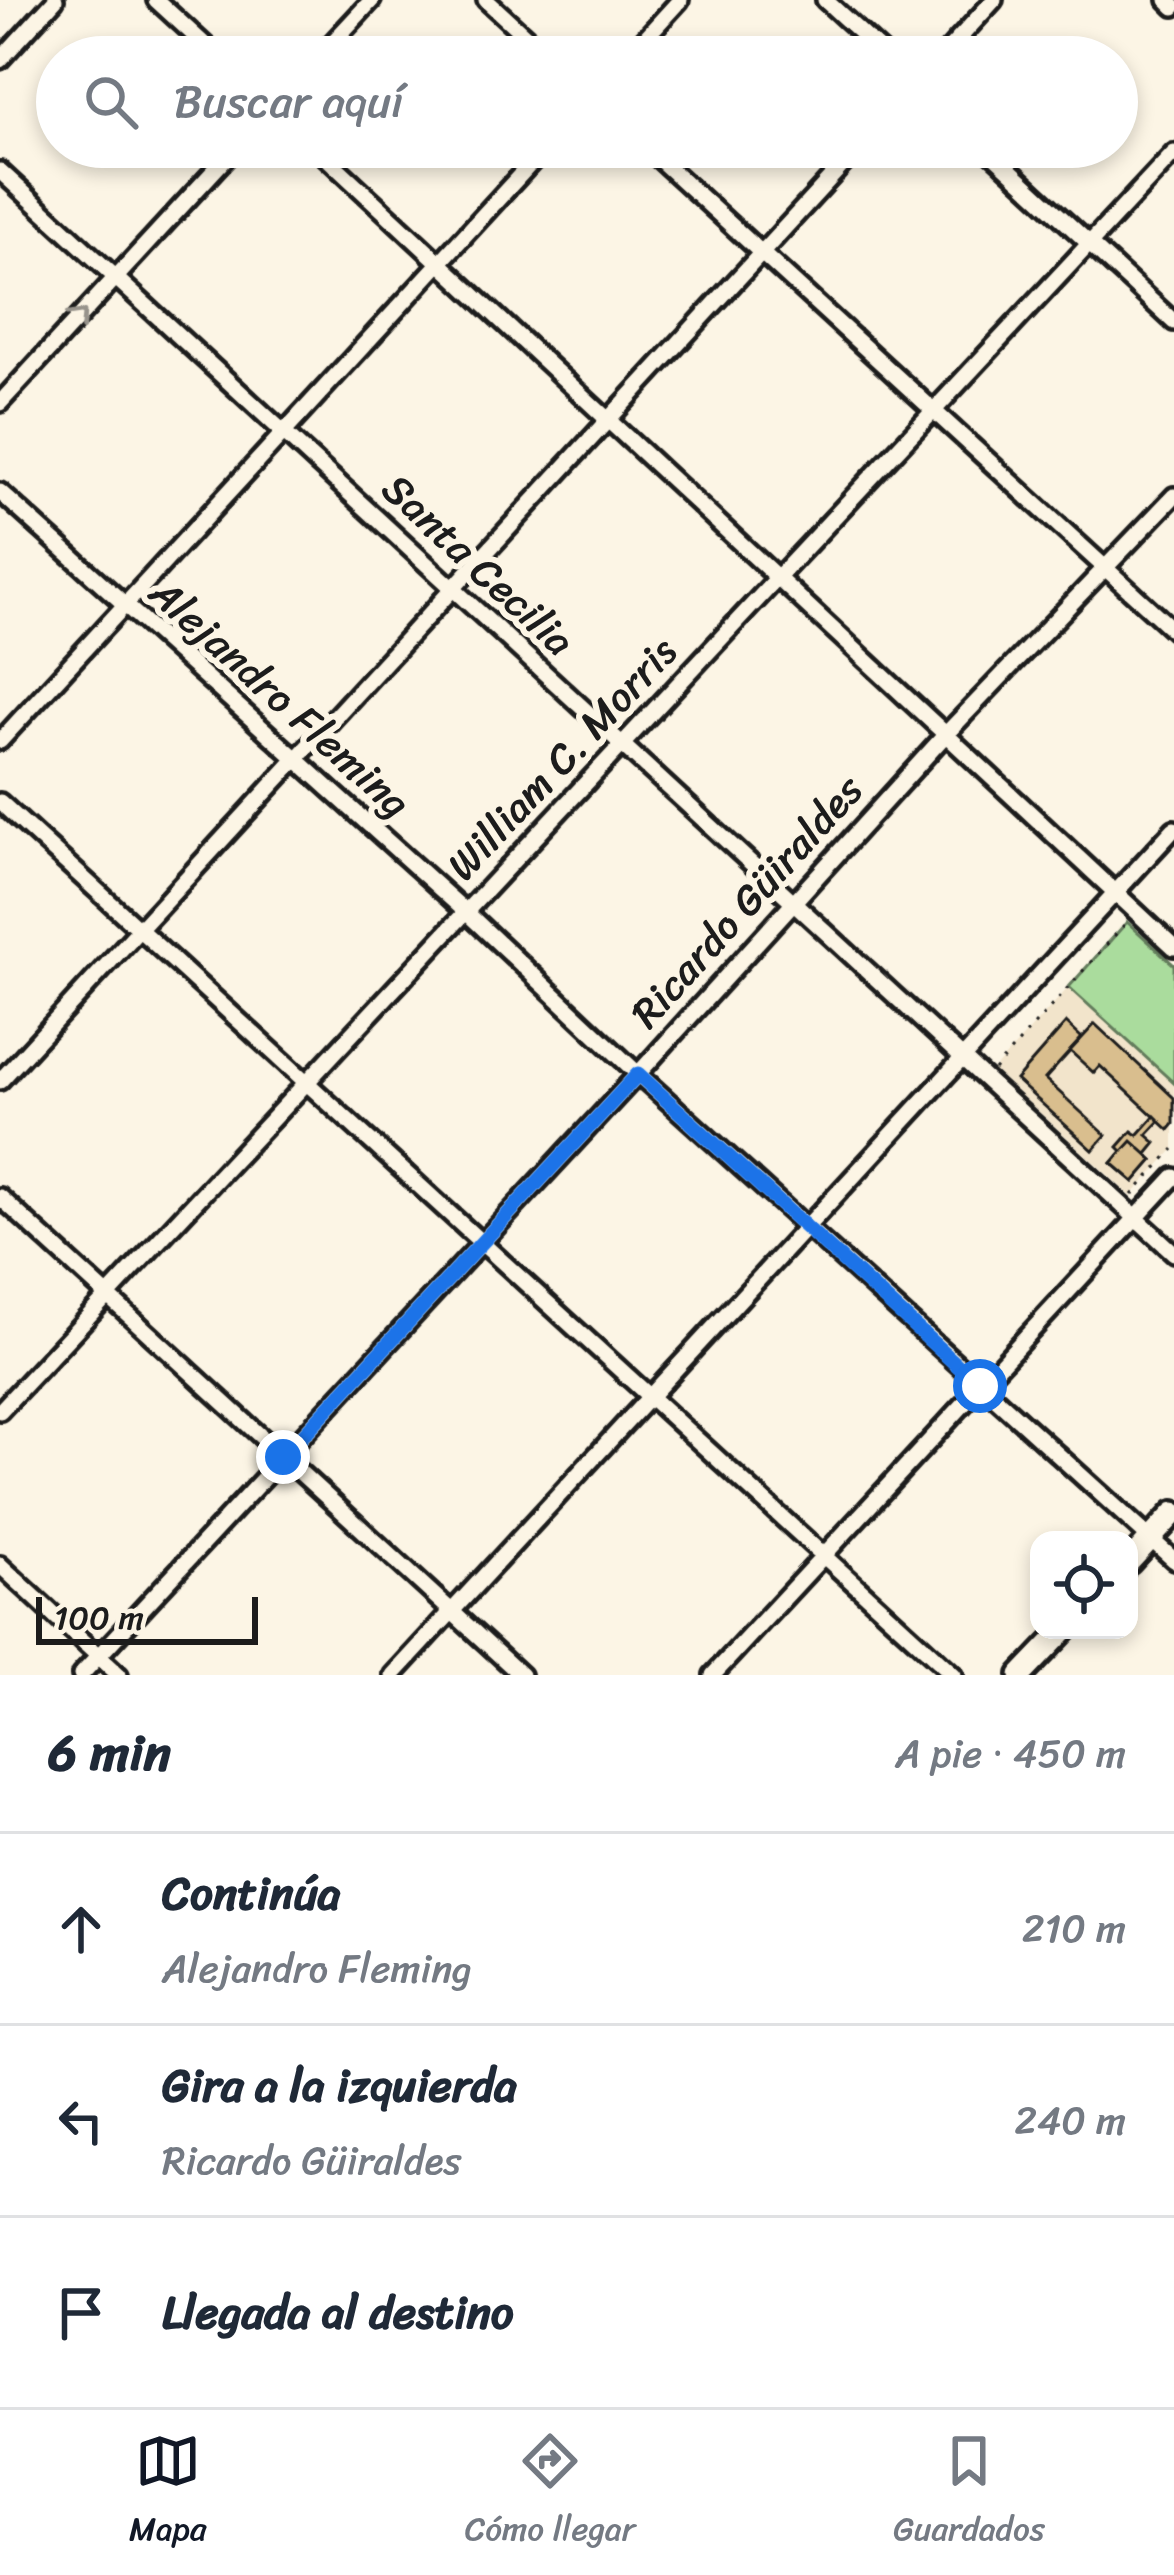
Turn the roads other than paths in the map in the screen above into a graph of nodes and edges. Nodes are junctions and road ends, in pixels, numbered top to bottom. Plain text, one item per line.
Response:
1 (55, 0) edge
2 (156, 0) edge
3 (372, 0) edge
4 (486, 0) edge
5 (680, 0) edge
6 (825, 0) edge
7 (994, 0) edge
8 (1167, 0) edge
9 (1174, 7) edge
10 (195, 36) edge
11 (339, 36) edge
12 (525, 36) edge
13 (647, 36) edge
14 (864, 36) edge
15 (961, 36) edge
16 (0, 60) edge
17 (1174, 153) edge
18 (217, 168) edge
19 (338, 168) edge
20 (527, 168) edge
21 (669, 168) edge
22 (840, 168) edge
23 (1008, 168) edge
24 (0, 171) edge
25 (1090, 244) junction
26 (761, 253) junction
27 (440, 263) junction
28 (116, 278) junction
29 (1174, 322) edge
30 (0, 404) edge
31 (934, 411) junction
32 (608, 420) junction
33 (284, 432) junction
34 (0, 491) edge
35 (1174, 496) edge
36 (1106, 569) junction
37 (778, 578) junction
38 (453, 588) junction
39 (125, 605) junction
40 (1174, 631) edge
41 (946, 734) junction
42 (0, 742) edge
43 (621, 746) junction
44 (295, 760) junction
45 (0, 802) edge
46 (1174, 829) edge
47 (1115, 892) junction
48 (791, 902) junction
49 (466, 912) junction
50 (139, 929) junction
51 (1174, 947) edge
52 (963, 1058) junction
53 (638, 1074) junction
54 (0, 1081) edge
55 (307, 1083) junction
56 (1174, 1177) edge
57 (0, 1197) edge
58 (1136, 1218) junction
59 (806, 1227) junction
60 (482, 1243) junction
61 (1174, 1253) edge
62 (107, 1295) junction
63 (980, 1386) junction
64 (650, 1397) junction
65 (0, 1411) edge
66 (283, 1457) junction
67 (1174, 1513) edge
68 (1150, 1540) junction
69 (1138, 1553) edge
70 (824, 1556) junction
71 (1174, 1560) edge
72 (0, 1565) edge
73 (452, 1611) junction
74 (1055, 1639) edge
75 (98, 1656) junction
76 (80, 1675) edge
77 (119, 1675) edge
78 (393, 1675) edge
79 (521, 1675) edge
80 (713, 1675) edge
81 (954, 1675) edge
82 (1021, 1675) edge

1 - 16 street
2 - 10 street
3 - 11 street
4 - 12 street
5 - 13 street
6 - 14 street
7 - 15 street
8 - 9 street
17 - 25 street, William C. Morris
18 - 28 street
19 - 27 street
20 - 27 street
21 - 26 street
22 - 26 street
23 - 25 street
24 - 28 street, Santa Cecilia
25 - 29 street
25 - 31 street, William C. Morris
26 - 31 street
26 - 32 street
27 - 32 street
27 - 33 street
30 -> 28 street
28 - 33 street, Santa Cecilia
31 - 36 street
31 - 37 street, William C. Morris
32 - 37 street
32 - 38 street
33 - 38 street, Santa Cecilia
33 - 39 street
34 - 39 street, Alejandro Fleming
35 - 36 street, Ricardo Güiraldes
36 - 40 street
36 - 41 street, Ricardo Güiraldes
37 - 41 street
37 - 43 street, William C. Morris
38 - 43 street, Santa Cecilia
38 - 44 street
39 - 42 street
39 - 44 street, Alejandro Fleming
41 - 47 street
41 - 48 street, Ricardo Güiraldes
43 - 48 street, Santa Cecilia
43 - 49 street, William C. Morris
44 - 49 street, Alejandro Fleming
44 - 50 street
45 - 50 street
46 - 47 street
47 - 51 street
47 - 52 street
48 - 52 street, Santa Cecilia
48 - 53 street, Ricardo Güiraldes
49 - 53 street, Alejandro Fleming
49 - 55 street, William C. Morris
50 - 54 street
50 - 55 street
52 - 58 street, Santa Cecilia
52 - 59 street
53 - 59 street, Alejandro Fleming
53 - 60 street, Ricardo Güiraldes
55 - 60 street
55 - 62 street, William C. Morris
56 - 58 street
57 - 62 street
58 - 61 street, Santa Cecilia
58 - 63 street
59 - 63 street, Alejandro Fleming
59 - 64 street
60 - 64 street
60 - 66 street, Ricardo Güiraldes
62 - 65 street, William C. Morris
62 - 66 street
63 - 68 street, Alejandro Fleming
63 - 70 street
64 - 70 street
64 - 73 street
66 - 73 street
66 - 75 street, Ricardo Güiraldes
67 - 68 main road
68 - 69 main road
68 - 71 street, Alejandro Fleming
70 - 80 street
70 - 81 street
72 - 75 street
73 - 78 street
73 - 79 street
74 - 82 main road
75 - 76 street, Ricardo Güiraldes
75 - 77 street

